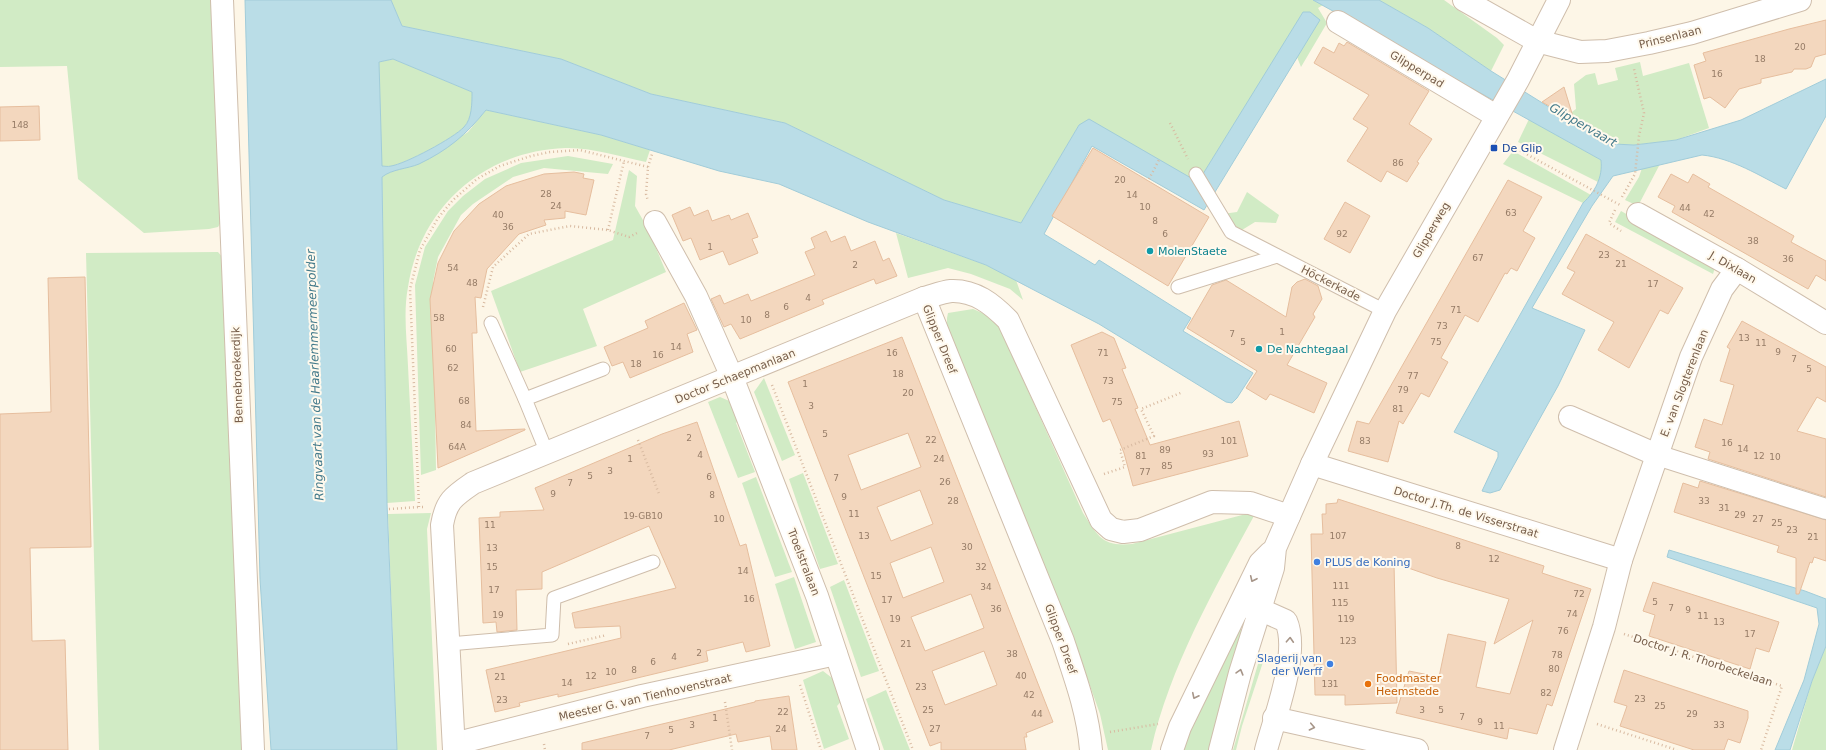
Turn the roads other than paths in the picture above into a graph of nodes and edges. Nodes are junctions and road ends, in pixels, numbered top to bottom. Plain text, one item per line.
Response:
1 (222, 0) edge
2 (1464, 0) edge
3 (1559, 0) edge
4 (1800, 0) edge
5 (1338, 22) dead end
6 (1537, 41) junction
7 (1492, 125) junction
8 (1196, 174) road end
9 (1638, 214) dead end
10 (655, 222) road end
11 (1277, 256) junction
12 (1737, 269) junction
13 (1178, 286) dead end
14 (924, 298) junction
15 (1384, 311) junction
16 (1826, 323) edge
17 (491, 324) dead end
18 (604, 370) dead end
19 (732, 378) junction
20 (525, 399) junction
21 (1570, 417) dead end
22 (547, 453) junction
23 (1657, 455) junction
24 (1312, 464) junction
25 (1826, 509) edge
26 (1289, 516) junction
27 (1621, 560) junction
28 (653, 562) dead end
29 (1250, 607) junction
30 (449, 644) junction
31 (836, 654) junction
32 (1274, 718) junction
33 (1090, 743) edge
34 (454, 747) edge
35 (253, 750) edge
36 (868, 750) edge
37 (1172, 750) edge
38 (1220, 750) edge
39 (1266, 750) edge
40 (1417, 750) edge
41 (1565, 750) edge

1 - 35 street, Bennebroekerdijk
2 - 6 street, Prinsenlaan
3 - 6 street, Glipperweg
4 - 6 street, Prinsenlaan
5 - 7 street, Glipperpad
6 - 7 street, Glipperweg
7 - 15 street, Glipperweg
8 - 11 lane, Höckerkade
9 - 12 street, J. Dixlaan
10 - 19 street, Troelstralaan
11 - 13 lane
11 - 15 lane, Höckerkade
12 - 16 street, J. Dixlaan
12 - 23 street, E. van Slogterenlaan
14 - 19 street, Doctor Schaepmanlaan
14 - 26 street, Glipper Dreef
14 - 33 street, Glipper Dreef
15 - 24 street, Glipperweg
17 - 20 lane
18 - 20 lane
19 - 22 street, Doctor Schaepmanlaan
19 - 31 street, Troelstralaan
20 - 22 lane
21 - 23 street
22 - 30 street, Doctor Schaepmanlaan
23 - 25 street
23 - 27 street, E. van Slogterenlaan
24 - 26 street
24 - 27 street, Doctor J.Th. de Visserstraat
26 - 29 street
27 - 41 street
28 - 30 lane
32 -> 29 street
29 -> 37 street
38 -> 29 street
30 - 34 street, Doctor Schaepmanlaan
31 - 34 street, Meester G. van Tienhovenstraat
31 - 36 street, Troelstralaan
32 - 39 street
32 -> 40 street

